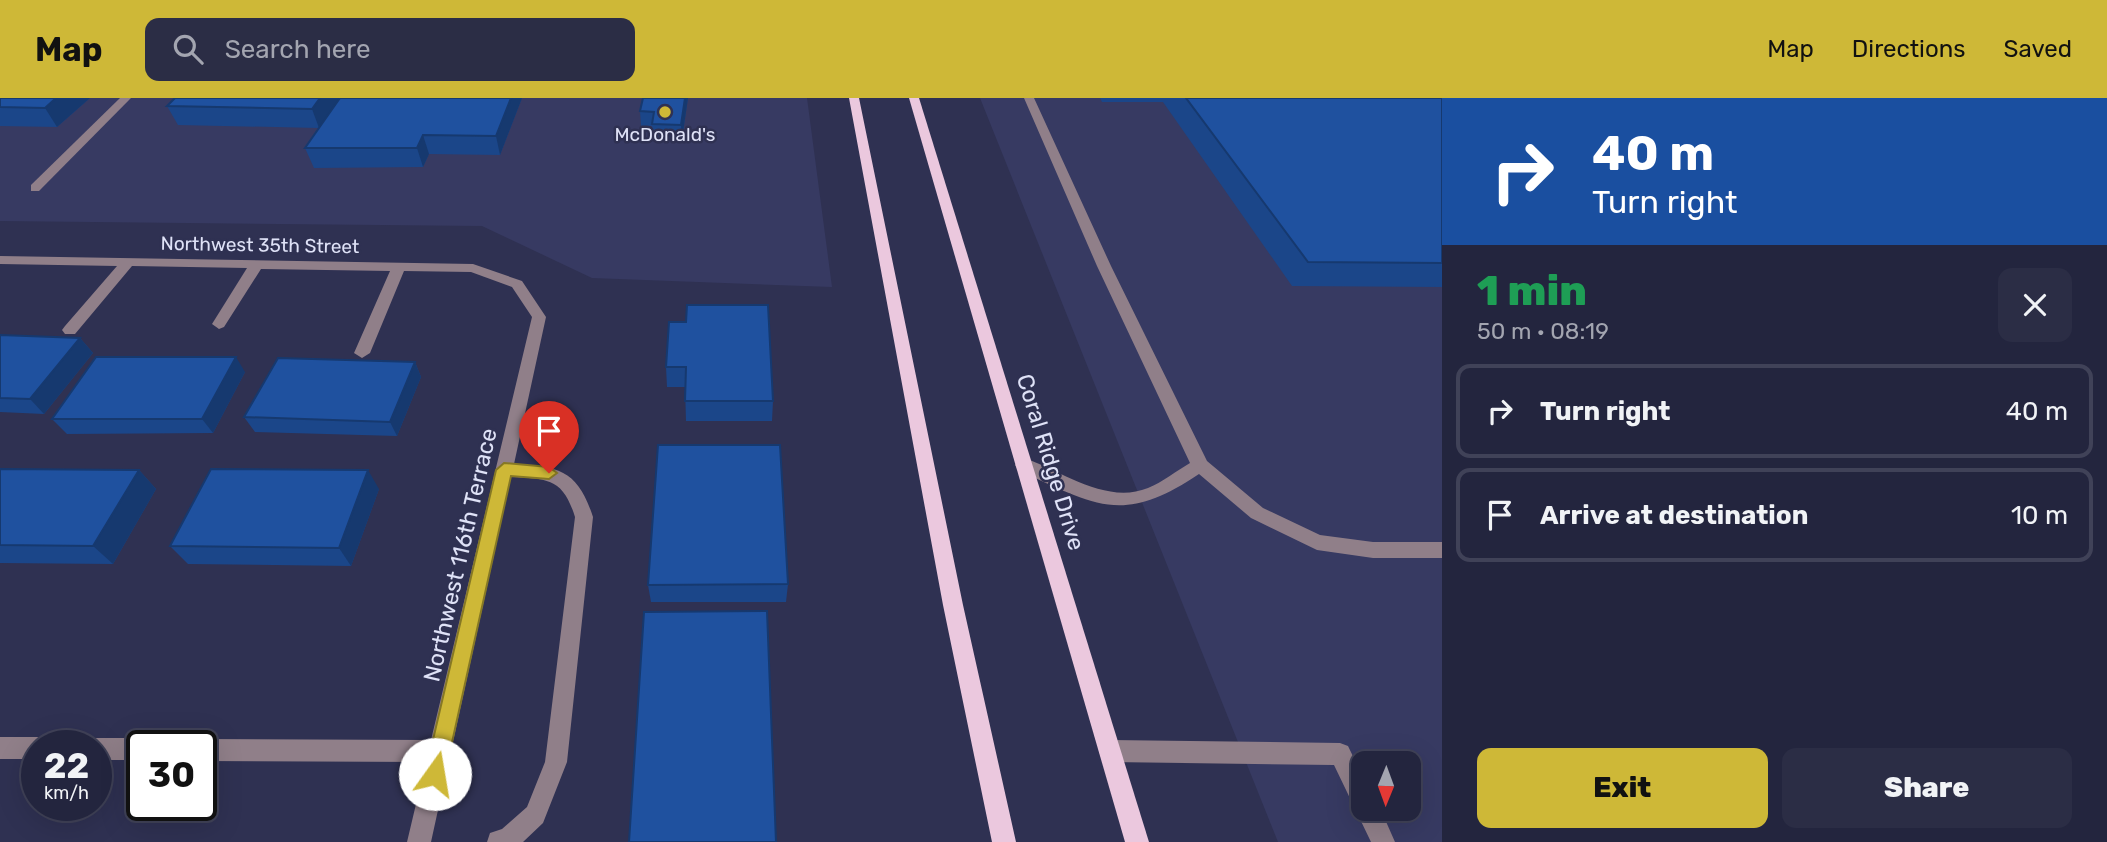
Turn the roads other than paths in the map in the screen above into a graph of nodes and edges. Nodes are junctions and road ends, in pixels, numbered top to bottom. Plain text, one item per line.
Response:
1 (125, 98) edge
2 (854, 98) edge
3 (914, 98) edge
4 (1029, 98) edge
5 (35, 188) dead end
6 (0, 260) edge
7 (128, 262) junction
8 (257, 264) junction
9 (399, 267) junction
10 (517, 284) joint
11 (219, 324) dead end
12 (70, 330) dead end
13 (362, 353) dead end
14 (1024, 465) junction
15 (1200, 465) junction
16 (504, 470) junction
17 (1442, 550) edge
18 (0, 748) edge
19 (21, 748) edge
20 (217, 750) edge
21 (440, 751) junction
22 (1110, 751) junction
23 (1351, 777) edge
24 (1373, 821) edge
25 (419, 842) edge
26 (499, 842) edge
27 (1004, 842) edge
28 (1137, 842) edge
29 (1383, 842) edge

1 - 5 street
2 - 27 main road
3 - 14 main road, Coral Ridge Drive
4 - 15 street
6 - 7 street, Northwest 35th Street
7 - 8 street, Northwest 35th Street
7 - 12 street
8 - 9 street, Northwest 35th Street
8 - 11 street
9 - 10 street, Northwest 35th Street
9 - 13 street
10 - 16 street, Northwest 116th Terrace
14 - 15 street
14 - 22 main road, Coral Ridge Drive
15 - 17 street
16 - 21 street, Northwest 116th Terrace
16 - 26 street
18 - 19 street
20 - 21 street
21 - 25 street, Northwest 116th Terrace
22 - 23 street
22 - 28 main road, Coral Ridge Drive
24 - 29 street

